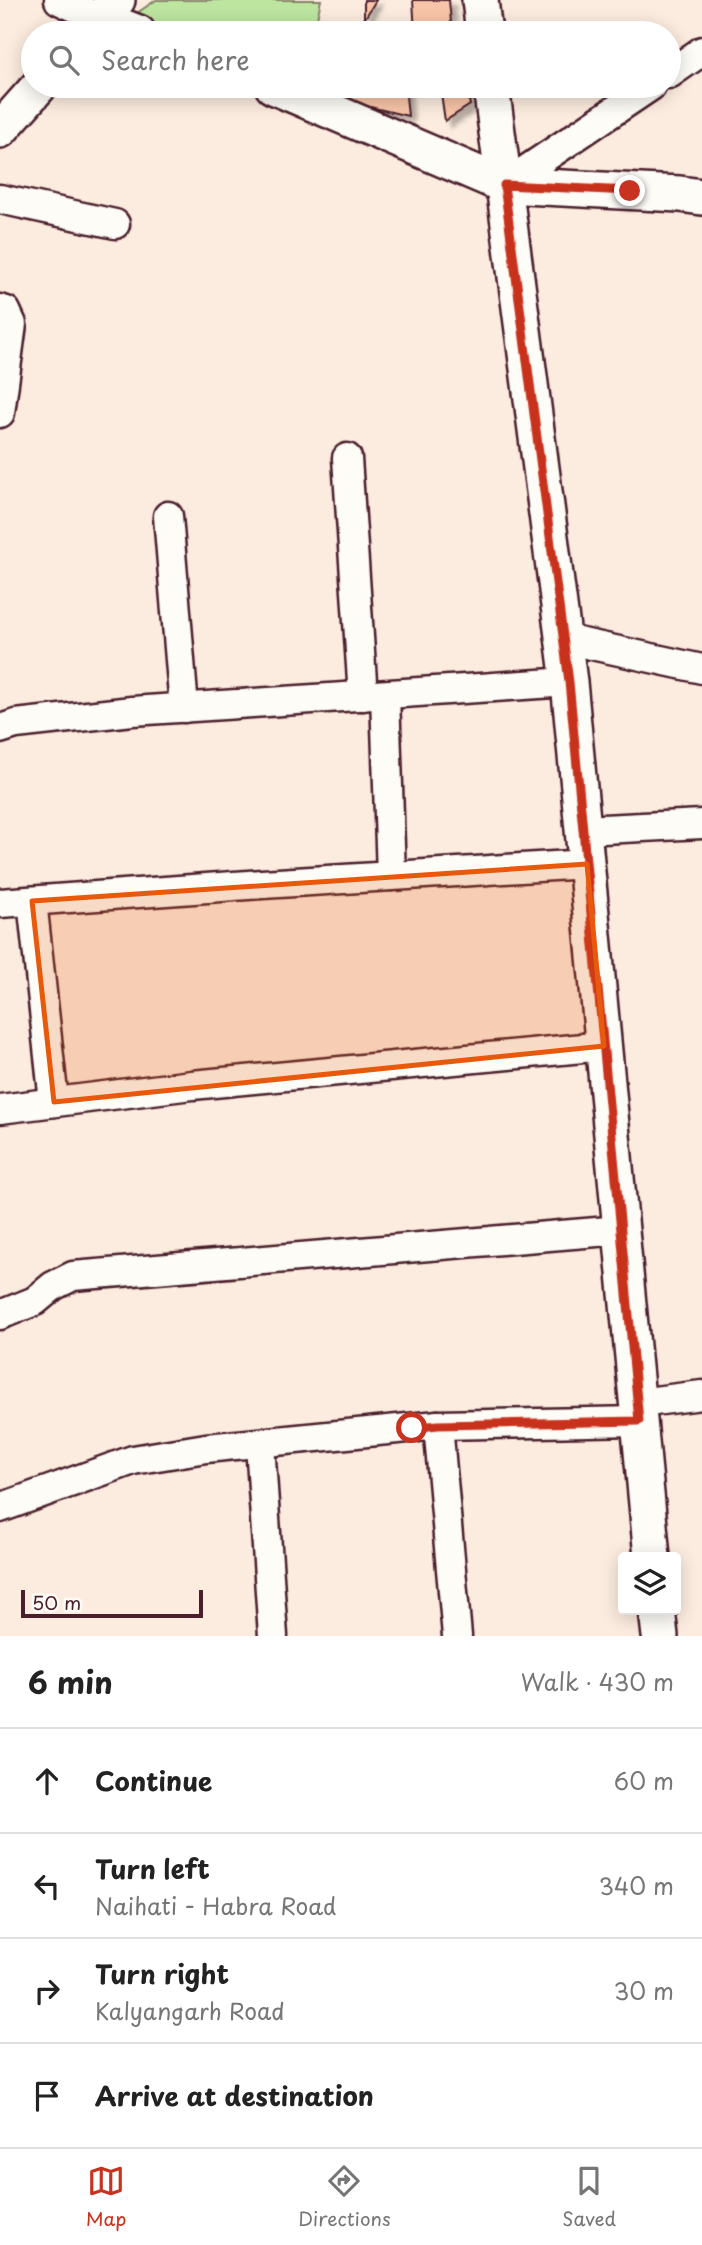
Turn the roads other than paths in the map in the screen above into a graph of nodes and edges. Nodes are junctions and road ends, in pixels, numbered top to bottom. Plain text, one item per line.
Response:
1 (59, 0) edge
2 (480, 0) edge
3 (101, 17) edge
4 (483, 21) edge
5 (702, 51) edge
6 (681, 66) edge
7 (28, 98) edge
8 (301, 98) edge
9 (493, 98) edge
10 (633, 98) edge
11 (0, 130) edge
12 (504, 185) junction
13 (702, 197) edge
14 (0, 199) edge
15 (115, 224) dead end
16 (0, 309) edge
17 (0, 413) edge
18 (347, 458) dead end
19 (168, 516) dead end
20 (564, 639) junction
21 (702, 669) edge
22 (569, 682) junction
23 (374, 695) junction
24 (184, 708) junction
25 (0, 729) edge
26 (702, 824) edge
27 (585, 847) junction
28 (391, 876) junction
29 (32, 901) junction
30 (0, 903) edge
31 (604, 1046) junction
32 (54, 1102) junction
33 (0, 1109) edge
34 (621, 1230) junction
35 (0, 1315) edge
36 (702, 1395) edge
37 (639, 1412) junction
38 (438, 1425) junction
39 (260, 1444) junction
40 (0, 1508) edge
41 (652, 1552) edge
42 (658, 1615) edge
43 (273, 1636) edge
44 (457, 1636) edge
45 (660, 1636) edge

1 - 3 street
2 - 4 main road
5 - 6 street
7 - 11 main road
8 - 12 main road
9 - 12 main road
10 - 12 street
12 - 13 main road
12 - 20 main road
14 - 15 street
16 - 17 street
18 - 23 street
19 - 24 street
20 - 21 street
20 - 22 main road
22 - 23 street
22 - 27 main road
23 - 24 street
23 - 28 street
24 - 25 street
26 - 27 street
27 - 28 street
27 - 31 main road
28 - 29 street
29 - 30 street
29 - 32 street
31 - 32 street
31 - 34 main road
32 - 33 street
34 - 35 street
34 - 37 main road
36 - 37 street
37 - 38 street
37 - 41 main road
38 - 39 street
38 - 44 street
39 - 40 street
39 - 43 street
42 - 45 main road

